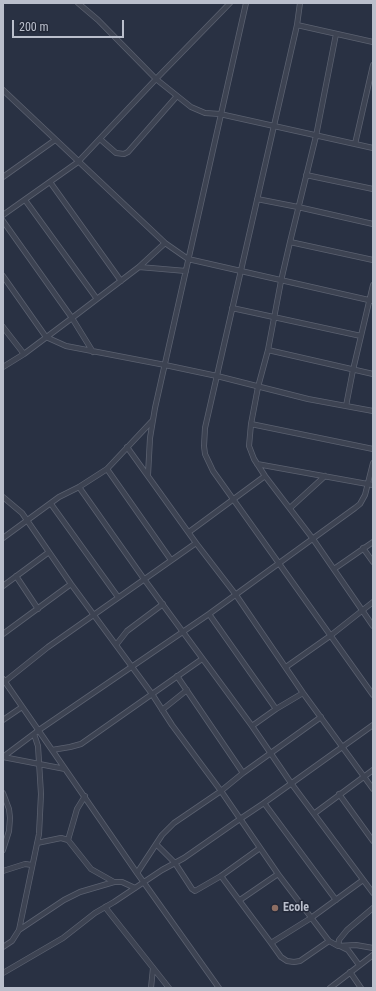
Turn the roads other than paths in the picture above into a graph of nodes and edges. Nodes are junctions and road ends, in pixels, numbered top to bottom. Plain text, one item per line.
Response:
1 (78, 3) edge
2 (230, 3) edge
3 (246, 3) edge
4 (300, 3) edge
5 (297, 26) junction
6 (336, 34) junction
7 (373, 42) edge
8 (373, 65) edge
9 (372, 76) edge
10 (156, 78) junction
11 (3, 90) edge
12 (177, 96) junction
13 (220, 114) junction
14 (274, 127) junction
15 (316, 136) junction
16 (100, 139) junction
17 (55, 140) junction
18 (355, 144) junction
19 (373, 148) edge
20 (78, 162) junction
21 (306, 175) junction
22 (3, 177) edge
23 (50, 182) junction
24 (373, 189) edge
25 (257, 199) junction
26 (25, 200) junction
27 (298, 206) junction
28 (3, 215) edge
29 (3, 221) edge
30 (373, 224) edge
31 (290, 242) junction
32 (165, 243) junction
33 (188, 260) junction
34 (373, 260) edge
35 (139, 267) junction
36 (186, 271) junction
37 (241, 271) junction
38 (3, 276) edge
39 (121, 281) junction
40 (281, 281) junction
41 (373, 285) edge
42 (97, 299) junction
43 (371, 301) edge
44 (232, 308) junction
45 (72, 318) junction
46 (274, 318) junction
47 (3, 327) edge
48 (360, 336) junction
49 (46, 337) junction
50 (268, 350) junction
51 (93, 352) junction
52 (24, 354) junction
53 (165, 365) junction
54 (3, 367) edge
55 (353, 370) junction
56 (373, 374) edge
57 (217, 376) junction
58 (258, 387) junction
59 (346, 406) junction
60 (373, 411) edge
61 (153, 420) junction
62 (251, 424) junction
63 (127, 447) junction
64 (373, 449) edge
65 (373, 463) edge
66 (257, 464) junction
67 (107, 469) junction
68 (148, 475) junction
69 (264, 476) junction
70 (326, 476) junction
71 (371, 484) edge
72 (79, 487) junction
73 (3, 497) edge
74 (233, 499) junction
75 (51, 504) junction
76 (290, 508) junction
77 (27, 521) junction
78 (188, 532) junction
79 (3, 538) edge
80 (313, 539) junction
81 (373, 542) edge
82 (196, 543) junction
83 (363, 548) junction
84 (49, 552) junction
85 (171, 560) junction
86 (373, 562) edge
87 (279, 564) junction
88 (334, 569) junction
89 (16, 576) junction
90 (144, 580) junction
91 (71, 584) junction
92 (3, 586) edge
93 (236, 595) junction
94 (118, 597) junction
95 (373, 602) edge
96 (163, 604) junction
97 (38, 609) junction
98 (362, 611) junction
99 (209, 614) junction
100 (94, 615) junction
101 (373, 626) edge
102 (184, 631) junction
103 (3, 634) edge
104 (330, 636) junction
105 (116, 645) junction
106 (202, 659) junction
107 (132, 667) junction
108 (286, 667) junction
109 (177, 676) junction
110 (4, 681) edge
111 (187, 690) junction
112 (303, 692) junction
113 (152, 694) junction
114 (373, 695) edge
115 (22, 707) junction
116 (276, 709) junction
117 (162, 710) junction
118 (321, 718) junction
119 (3, 720) edge
120 (373, 725) edge
121 (252, 726) junction
122 (39, 730) junction
123 (34, 734) junction
124 (343, 747) junction
125 (52, 750) junction
126 (271, 753) junction
127 (3, 757) edge
128 (39, 765) junction
129 (65, 769) junction
130 (373, 770) edge
131 (243, 773) junction
132 (364, 776) junction
133 (291, 783) junction
134 (373, 788) edge
135 (221, 791) junction
136 (3, 793) edge
137 (340, 794) junction
138 (85, 796) junction
139 (264, 803) junction
140 (315, 813) junction
141 (240, 819) junction
142 (68, 840) junction
143 (373, 841) edge
144 (37, 843) junction
145 (156, 844) junction
146 (260, 848) junction
147 (3, 850) edge
148 (174, 863) junction
149 (32, 864) junction
150 (3, 871) edge
151 (137, 873) junction
152 (278, 874) junction
153 (221, 876) junction
154 (363, 880) junction
155 (114, 882) junction
156 (144, 882) junction
157 (135, 888) junction
158 (373, 893) edge
159 (240, 900) junction
160 (336, 900) junction
161 (105, 907) junction
162 (373, 908) edge
163 (311, 918) junction
164 (19, 930) junction
165 (330, 941) junction
166 (271, 943) junction
167 (339, 946) junction
168 (3, 947) edge
169 (373, 948) edge
170 (373, 955) edge
171 (359, 966) junction
172 (153, 968) junction
173 (350, 972) junction
174 (3, 973) edge
175 (151, 988) edge
176 (169, 988) edge
177 (219, 988) edge
178 (330, 988) edge
179 (361, 988) edge

1 - 10 street
2 - 10 street
3 - 13 street
4 - 5 street
5 - 6 street
5 - 14 street
6 - 7 street
6 - 15 street
8 - 9 street
9 - 18 street
10 - 12 street
10 - 16 street
11 - 17 street
12 - 13 street
12 - 16 street
13 - 14 street
13 - 33 street
14 - 15 street
14 - 25 street
15 - 18 street
15 - 21 street
16 - 20 street
17 - 20 street
17 - 22 street
18 - 19 street
20 - 23 street
20 - 32 street
21 - 24 street
21 - 27 street
23 - 26 street
23 - 39 street
25 - 27 street
25 - 37 street
26 - 28 street
26 - 42 street
27 - 30 street
27 - 31 street
29 - 45 street
31 - 34 street
31 - 40 street
32 - 33 street
32 - 35 street
33 - 36 street
33 - 37 street
35 - 36 street
35 - 39 street
36 - 53 street
37 - 40 street
37 - 44 street
38 - 49 street
39 - 42 street
40 - 43 street
40 - 46 street
41 - 43 street
42 - 45 street
43 - 48 street
44 - 46 street
44 - 57 street
45 - 49 street
45 - 51 street
46 - 48 street
46 - 50 street
47 - 52 street
48 - 55 street
49 - 51 street
49 - 52 street
50 - 55 street
50 - 58 street
51 - 53 street
52 - 54 street
53 - 57 street
53 - 61 street
55 - 56 street
55 - 59 street
57 - 58 street
57 - 74 street
58 - 59 street
58 - 62 street
59 - 60 street
61 - 63 street
61 - 68 street
62 - 64 street
62 - 66 street
63 - 67 street
63 - 68 street
65 - 71 street
66 - 69 street
66 - 70 street
67 - 72 street
67 - 85 street
68 - 78 street
69 - 74 street
69 - 76 street
70 - 71 street
70 - 76 street
71 - 80 street
72 - 75 street
72 - 90 street
73 - 77 street
74 - 78 street
74 - 87 street
75 - 77 street
75 - 94 street
76 - 80 street
77 - 79 street
77 - 84 street
78 - 82 street
80 - 87 street
80 - 88 street
81 - 83 street
82 - 85 street
82 - 93 street
83 - 86 street
83 - 88 street
84 - 89 street
84 - 91 street
85 - 90 street
87 - 93 street
87 - 104 street
88 - 98 street
89 - 92 street
89 - 97 street
90 - 94 street
90 - 96 street
91 - 97 street
91 - 100 street
93 - 99 street
93 - 108 street
94 - 100 street
95 - 98 street
96 - 102 street
96 - 105 street
97 - 103 street
98 - 101 street
98 - 104 street
99 - 102 street
99 - 116 street
100 - 105 street
100 - 110 street
102 - 106 street
102 - 107 street
104 - 108 street
104 - 114 street
105 - 107 street
106 - 109 street
106 - 121 street
107 - 113 street
107 - 122 street
108 - 112 street
109 - 111 street
109 - 113 street
110 - 115 street
111 - 117 street
111 - 131 street
112 - 116 street
112 - 118 street
113 - 117 street
113 - 125 street
115 - 119 street
115 - 122 street
116 - 121 street
117 - 135 street
118 - 124 street
118 - 126 street
120 - 124 street
121 - 126 street
122 - 123 street
122 - 125 street
123 - 127 street
123 - 128 street
124 - 132 street
124 - 133 street
125 - 129 street
126 - 131 street
126 - 133 street
127 - 128 street
128 - 129 street
128 - 144 street
129 - 138 street
130 - 132 street
131 - 135 street
132 - 134 street
132 - 137 street
133 - 139 street
133 - 140 street
135 - 141 street
135 - 145 street
136 - 147 street
137 - 140 street
137 - 143 street
138 - 142 street
138 - 151 street
139 - 141 street
139 - 160 street
140 - 154 street
141 - 146 street
141 - 148 street
142 - 144 street
142 - 155 street
144 - 149 street
145 - 148 street
145 - 151 street
146 - 152 street
146 - 153 street
148 - 153 street
148 - 156 street
149 - 150 street
149 - 164 street
151 - 156 street
152 - 159 street
152 - 163 street
153 - 159 street
154 - 158 street
154 - 160 street
155 - 157 street
155 - 164 street
156 - 157 street
156 - 177 street
157 - 161 street
159 - 166 street
160 - 163 street
161 - 172 street
161 - 174 street
162 - 167 street
163 - 165 street
163 - 166 street
164 - 168 street
165 - 166 street
165 - 167 street
167 - 169 street
167 - 171 street
170 - 171 street
171 - 173 street
172 - 175 street
172 - 176 street
173 - 178 street
173 - 179 street

